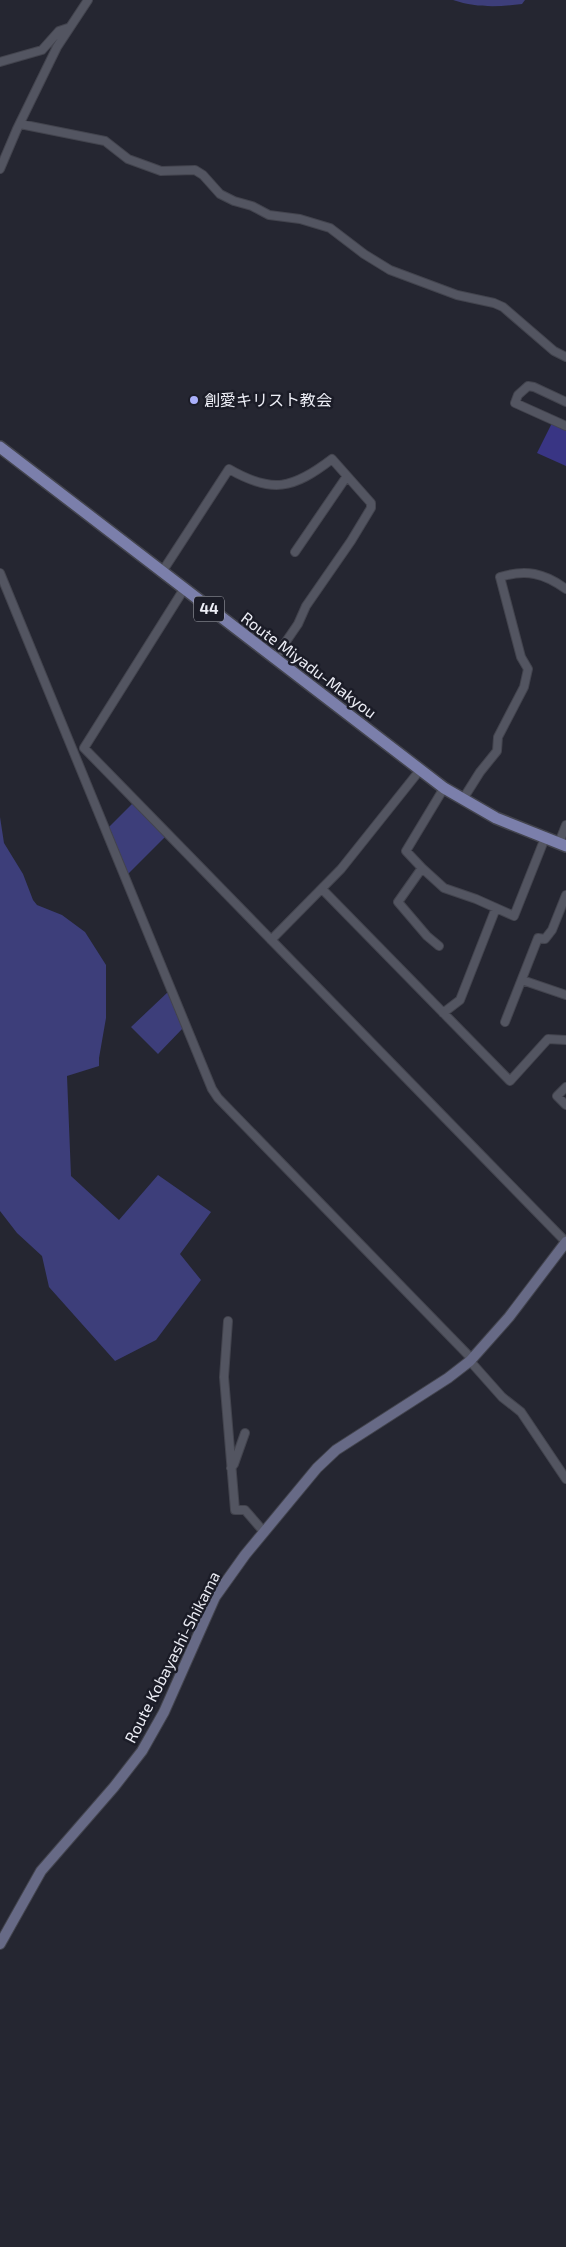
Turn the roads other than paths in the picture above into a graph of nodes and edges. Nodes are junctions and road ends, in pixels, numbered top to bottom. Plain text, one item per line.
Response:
1 (88, 0) edge
2 (68, 28) junction
3 (0, 62) edge
4 (20, 124) junction
5 (0, 169) edge
6 (566, 357) edge
7 (566, 402) edge
8 (566, 426) edge
9 (2, 452) edge
10 (347, 476) junction
11 (295, 552) dead end
12 (162, 572) junction
13 (0, 573) edge
14 (184, 589) junction
15 (566, 589) edge
16 (274, 659) junction
17 (84, 748) junction
18 (76, 759) junction
19 (420, 770) junction
20 (444, 788) junction
21 (463, 800) junction
22 (566, 825) edge
23 (545, 838) junction
24 (562, 845) edge
25 (422, 868) junction
26 (322, 889) junction
27 (566, 895) edge
28 (496, 908) junction
29 (271, 940) junction
30 (439, 946) dead end
31 (522, 980) junction
32 (566, 995) edge
33 (443, 1013) junction
34 (505, 1022) dead end
35 (566, 1040) edge
36 (566, 1087) edge
37 (566, 1105) edge
38 (566, 1242) edge
39 (228, 1321) dead end
40 (471, 1360) junction
41 (245, 1433) dead end
42 (231, 1468) junction
43 (566, 1479) edge
44 (264, 1532) junction
45 (0, 1944) edge

1 - 2 street
2 - 3 street
2 - 4 street
4 - 5 street
4 - 6 street
7 - 8 street
9 - 12 main road, Route Miyadu-Makyou / 44
10 - 11 street
10 - 12 street
10 - 16 street
12 - 14 main road, Route Miyadu-Makyou / 44
13 - 18 street
14 - 16 main road, Route Miyadu-Makyou / 44
14 - 17 street
15 - 21 street
16 - 19 main road, Route Miyadu-Makyou / 44
17 - 18 street
17 - 29 street
18 - 40 street
19 - 20 main road, Route Miyadu-Makyou / 44
19 - 26 street
20 - 21 main road, Route Miyadu-Makyou / 44
20 - 25 street
21 - 23 main road, Route Miyadu-Makyou / 44
22 - 24 street
23 - 24 main road, Route Miyadu-Makyou / 44
23 - 28 street
25 - 28 street
25 - 30 street
26 - 29 street
26 - 33 street
27 - 31 street
28 - 33 street
29 - 38 street
31 - 32 street
31 - 34 street
33 - 35 street
36 - 37 street
38 - 40 main road, Route Kobayashi-Shikama
39 - 42 street
40 - 43 street
40 - 44 main road, Route Kobayashi-Shikama
41 - 42 street
42 - 44 street
44 - 45 main road, Route Kobayashi-Shikama

